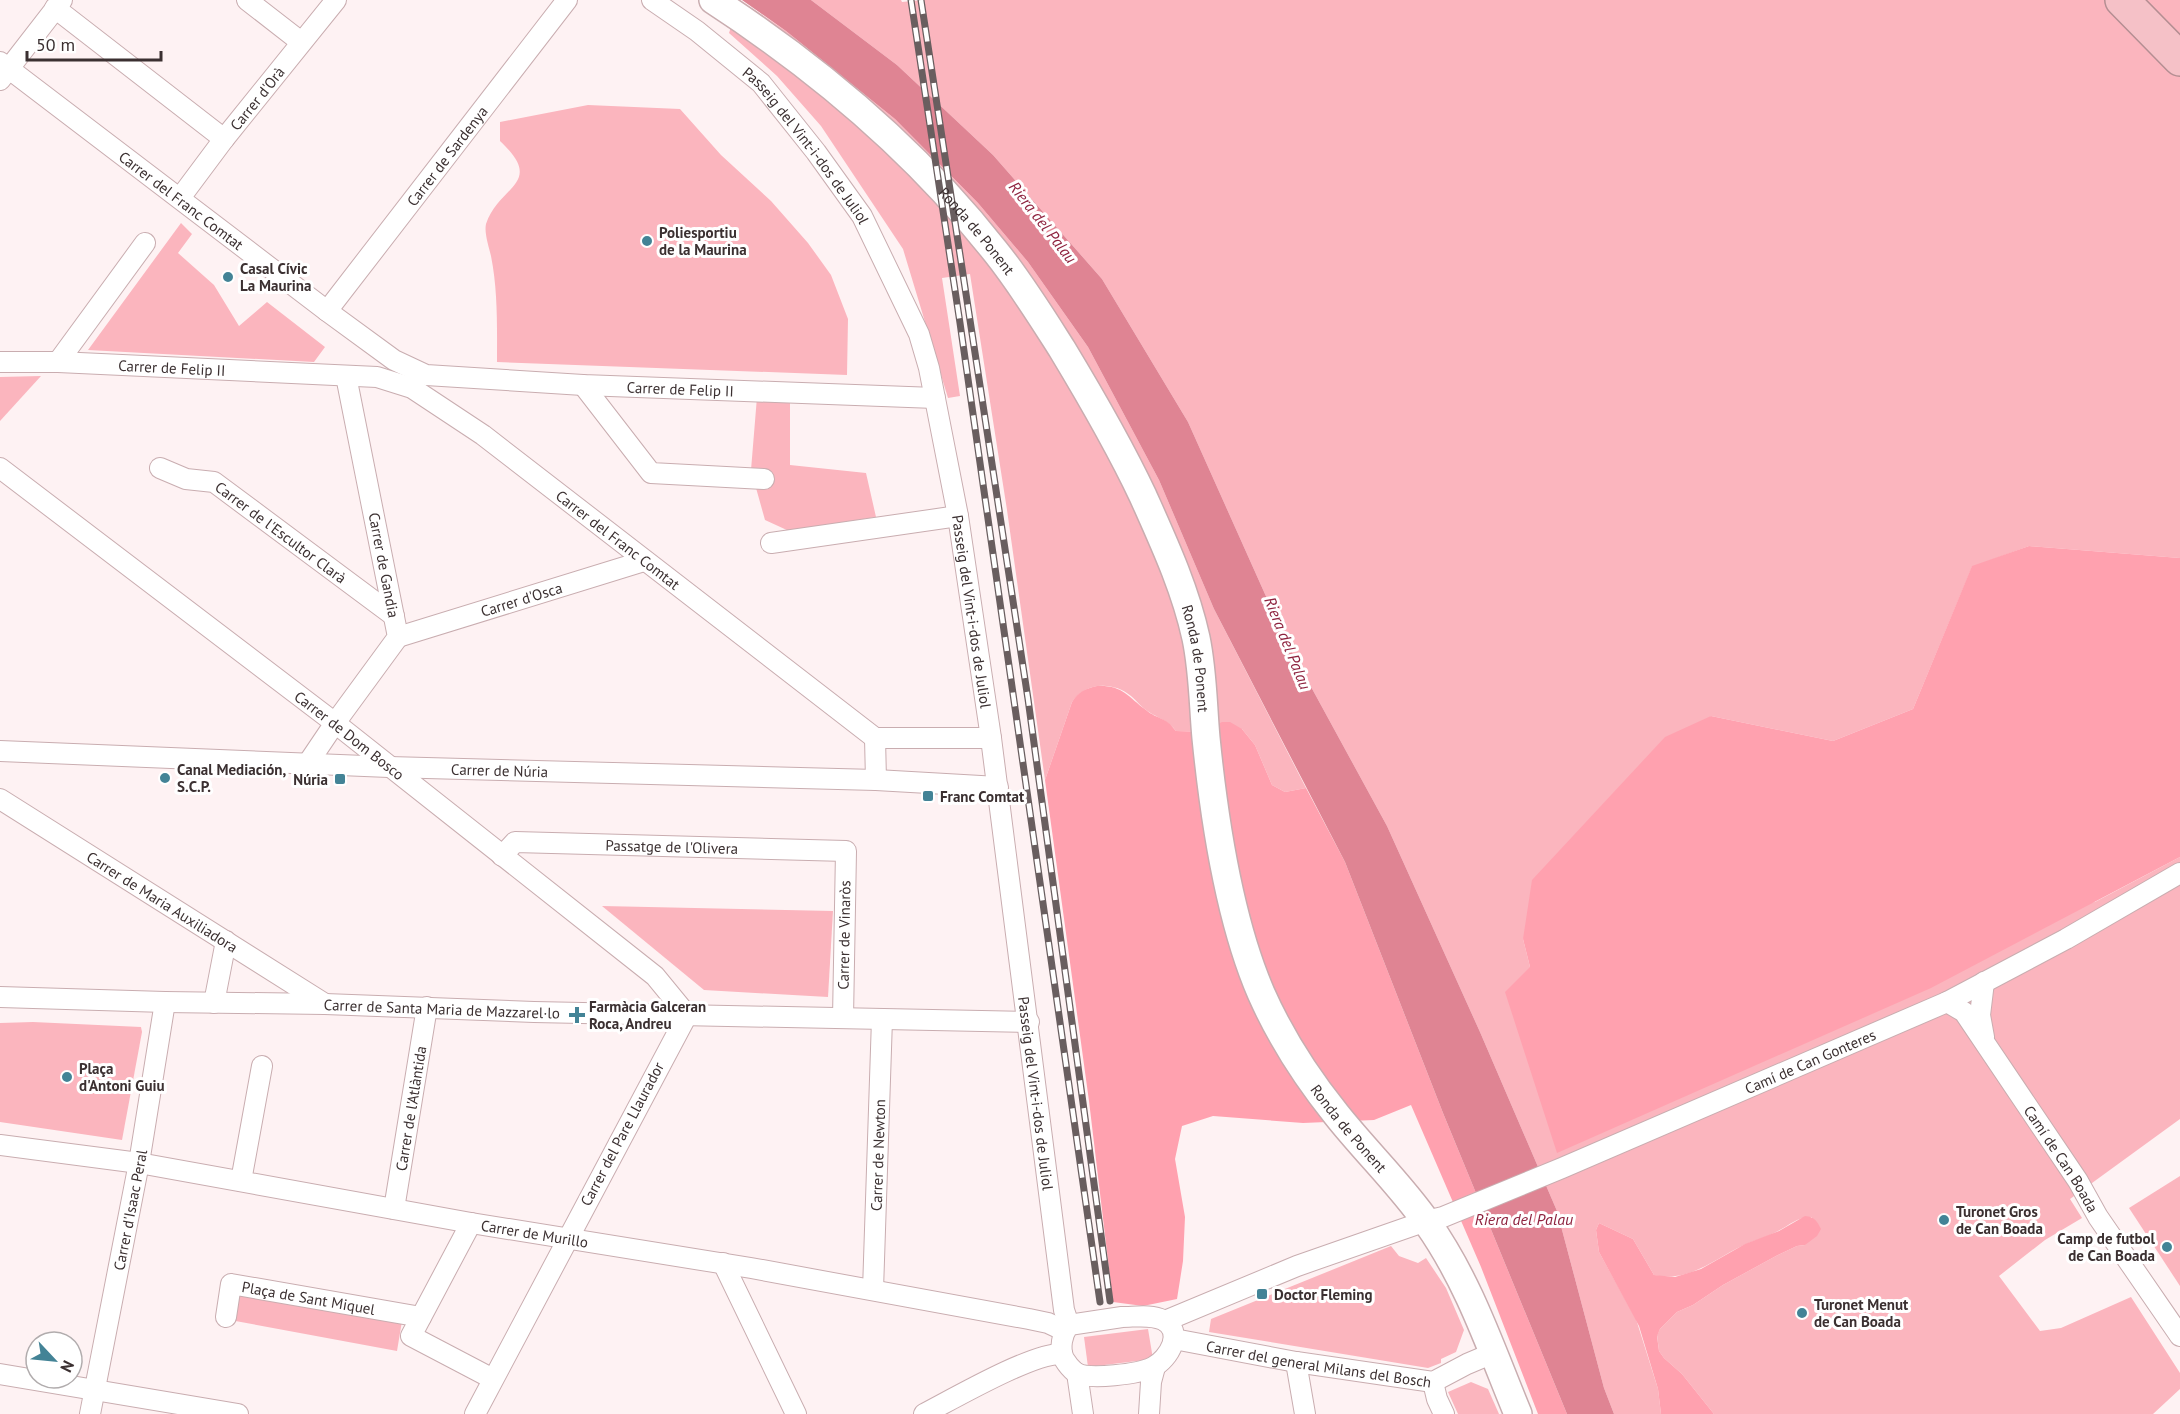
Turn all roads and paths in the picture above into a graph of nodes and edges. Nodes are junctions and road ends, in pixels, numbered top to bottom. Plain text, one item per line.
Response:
1 (247, 0) edge
2 (336, 0) edge
3 (567, 0) edge
4 (652, 0) edge
5 (713, 0) edge
6 (2122, 0) edge
7 (58, 4) edge
8 (301, 42) junction
9 (2180, 58) edge
10 (3, 70) edge
11 (224, 139) junction
12 (180, 198) junction
13 (145, 243) dead end
14 (327, 311) junction
15 (0, 362) edge
16 (58, 362) junction
17 (426, 375) joint
18 (346, 376) junction
19 (583, 385) junction
20 (934, 398) junction
21 (0, 468) edge
22 (160, 468) dead end
23 (764, 478) dead end
24 (958, 516) junction
25 (771, 543) dead end
26 (644, 561) junction
27 (394, 616) junction
28 (398, 637) junction
29 (334, 723) junction
30 (875, 738) junction
31 (991, 738) junction
32 (0, 751) edge
33 (308, 763) junction
34 (389, 767) junction
35 (876, 780) junction
36 (998, 787) junction
37 (0, 799) edge
38 (846, 851) joint
39 (502, 856) junction
40 (2180, 873) edge
41 (226, 941) junction
42 (1984, 982) junction
43 (0, 997) edge
44 (165, 1002) junction
45 (1947, 1002) junction
46 (214, 1003) junction
47 (325, 1004) junction
48 (427, 1007) junction
49 (687, 1015) junction
50 (843, 1018) junction
51 (882, 1019) junction
52 (1029, 1022) junction
53 (1984, 1043) junction
54 (262, 1066) dead end
55 (0, 1145) edge
56 (139, 1163) junction
57 (241, 1181) junction
58 (394, 1209) junction
59 (1434, 1219) junction
60 (471, 1223) junction
61 (567, 1237) junction
62 (723, 1263) junction
63 (873, 1290) junction
64 (226, 1317) dead end
65 (421, 1317) junction
66 (1165, 1321) junction
67 (1067, 1328) junction
68 (2180, 1336) edge
69 (1174, 1339) junction
70 (1493, 1353) junction
71 (1062, 1354) junction
72 (1296, 1362) junction
73 (1155, 1366) junction
74 (1077, 1373) junction
75 (0, 1374) edge
76 (494, 1379) junction
77 (1433, 1382) junction
78 (95, 1390) junction
79 (90, 1414) edge
80 (238, 1414) edge
81 (475, 1414) edge
82 (796, 1414) edge
83 (924, 1414) edge
84 (1083, 1414) edge
85 (1149, 1414) edge
86 (1305, 1414) edge
87 (1444, 1414) edge
88 (1518, 1414) edge

1 - 8 street
2 - 8 street, Carrer d'Orà
3 - 14 street, Carrer de Sardenya
4 - 20 street, Passeig del Vint-i-dos de Juliol
5 - 59 main road, Ronda de Ponent
6 - 9 highway
7 - 10 street
7 - 11 street
8 - 11 street, Carrer d'Orà
10 - 12 street, Carrer del Franc Comtat
11 - 12 street, Carrer d'Orà
12 - 14 street, Carrer del Franc Comtat
13 - 16 street
14 - 17 street, Carrer del Franc Comtat
15 - 16 street, Carrer de Felip II
16 - 18 street, Carrer de Felip II
17 - 19 street, Carrer de Felip II
18 - 26 street, Carrer del Franc Comtat
18 - 27 street, Carrer de Gandia
19 - 20 street, Carrer de Felip II
19 - 23 street
20 - 24 street, Passeig del Vint-i-dos de Juliol
21 - 29 street, Carrer de Dom Bosco
22 - 27 street, Carrer de l'Escultor Clarà
24 - 25 street
24 - 31 street, Passeig del Vint-i-dos de Juliol
26 - 28 street, Carrer d'Osca
26 - 30 street, Carrer del Franc Comtat
27 - 28 street, Carrer de Gandia
28 - 29 street, Carrer de Gandia
29 - 33 street, Carrer de Gandia
29 - 34 street, Carrer de Dom Bosco
30 - 31 street
30 - 35 street
31 - 36 street, Passeig del Vint-i-dos de Juliol
32 - 33 street, Carrer de Núria
33 - 34 street, Carrer de Núria
34 - 35 street, Carrer de Núria
34 - 39 street, Carrer de Dom Bosco
35 - 36 street, Carrer de Núria
36 - 52 street, Passeig del Vint-i-dos de Juliol
37 - 41 street, Carrer de Maria Auxiliadora
38 - 39 street, Passatge de l'Olivera
38 - 50 street, Carrer de Vinaròs
39 - 49 street, Carrer de Dom Bosco
40 - 42 street, Camí de Can Gonteres
41 - 46 street
41 - 47 street, Carrer de Maria Auxiliadora
42 - 45 street, Camí de Can Gonteres
42 - 53 street, Camí de Can Boada
43 - 44 street, Carrer de Santa Maria de Mazzarel·lo
44 - 46 street, Carrer de Santa Maria de Mazzarel·lo
44 - 56 street, Carrer d'Isaac Peral
45 - 53 street, Camí de Can Boada
45 - 59 street, Camí de Can Gonteres
46 - 47 street, Carrer de Santa Maria de Mazzarel·lo
47 - 48 street, Carrer de Santa Maria de Mazzarel·lo
48 - 49 street, Carrer de Santa Maria de Mazzarel·lo
48 - 58 street, Carrer de l'Atlàntida
49 - 50 street, Carrer de Santa Maria de Mazzarel·lo
49 - 61 street, Carrer del Pare Llaurador
50 - 51 street, Carrer de Santa Maria de Mazzarel·lo
51 - 52 street, Carrer de Santa Maria de Mazzarel·lo
51 - 63 street, Carrer de Newton
52 - 67 street, Passeig del Vint-i-dos de Juliol
53 - 68 street, Camí de Can Boada
54 - 57 street
55 - 56 street, Carrer de Murillo
56 - 57 street, Carrer de Murillo
56 - 78 street, Carrer d'Isaac Peral
57 - 58 street, Carrer de Murillo
58 - 60 street, Carrer de Murillo
59 - 66 street, Camí de Can Gonteres
59 - 70 main road, Ronda de Ponent
60 - 61 street, Carrer de Murillo
60 - 65 street
61 - 62 street, Carrer de Murillo
61 - 76 street, Carrer del Pare Llaurador
62 - 63 street, Carrer de Murillo
62 - 82 street
63 - 67 street, Carrer de Murillo
64 - 65 street, Plaça de Sant Miquel
65 - 76 street
66 - 67 street
66 - 69 street
67 - 71 street
69 - 72 street, Carrer del general Milans del Bosch
69 - 73 street
70 - 77 street, Carrer del general Milans del Bosch
70 - 88 main road, Ronda de Ponent
71 - 74 street
71 - 83 street
72 - 77 street, Carrer del general Milans del Bosch
72 - 86 street
73 - 74 street
73 - 85 street
74 - 84 street
75 - 78 street
76 - 81 street, Carrer del Pare Llaurador
77 - 87 street
78 - 79 street, Carrer d'Isaac Peral
78 - 80 street

